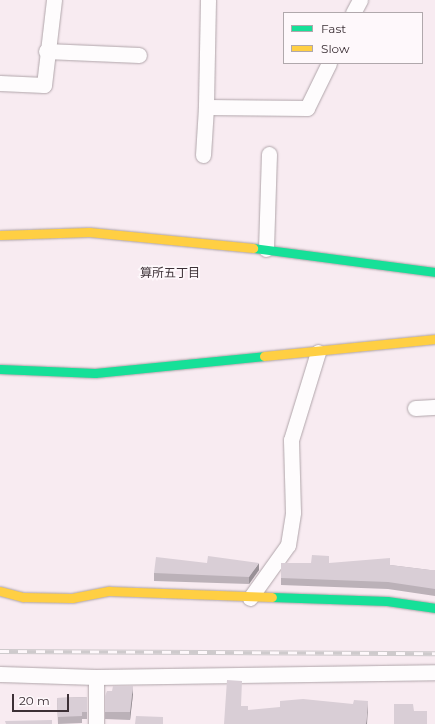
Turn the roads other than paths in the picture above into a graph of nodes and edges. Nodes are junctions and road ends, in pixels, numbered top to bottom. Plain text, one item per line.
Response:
1 (54, 0) edge
2 (208, 0) edge
3 (360, 0) edge
4 (354, 12) edge
5 (46, 51) junction
6 (139, 55) dead end
7 (329, 64) edge
8 (0, 83) edge
9 (206, 106) junction
10 (269, 154) dead end
11 (203, 156) dead end
12 (0, 235) edge
13 (266, 250) junction
14 (435, 272) edge
15 (435, 339) edge
16 (318, 352) junction
17 (0, 369) edge
18 (435, 406) edge
19 (414, 408) dead end
20 (0, 591) edge
21 (250, 598) junction
22 (435, 608) edge
23 (435, 672) edge
24 (0, 674) edge
25 (96, 677) junction
26 (96, 724) edge

1 - 5 street
2 - 9 street
3 - 4 street
5 - 6 street
5 - 8 street
7 - 9 street
9 - 11 street
10 - 13 street
12 - 13 street
13 - 14 street
15 - 16 street
16 - 17 street
16 - 21 street
18 - 19 street
20 - 21 street
21 - 22 street
23 - 25 street
24 - 25 street
25 - 26 street

